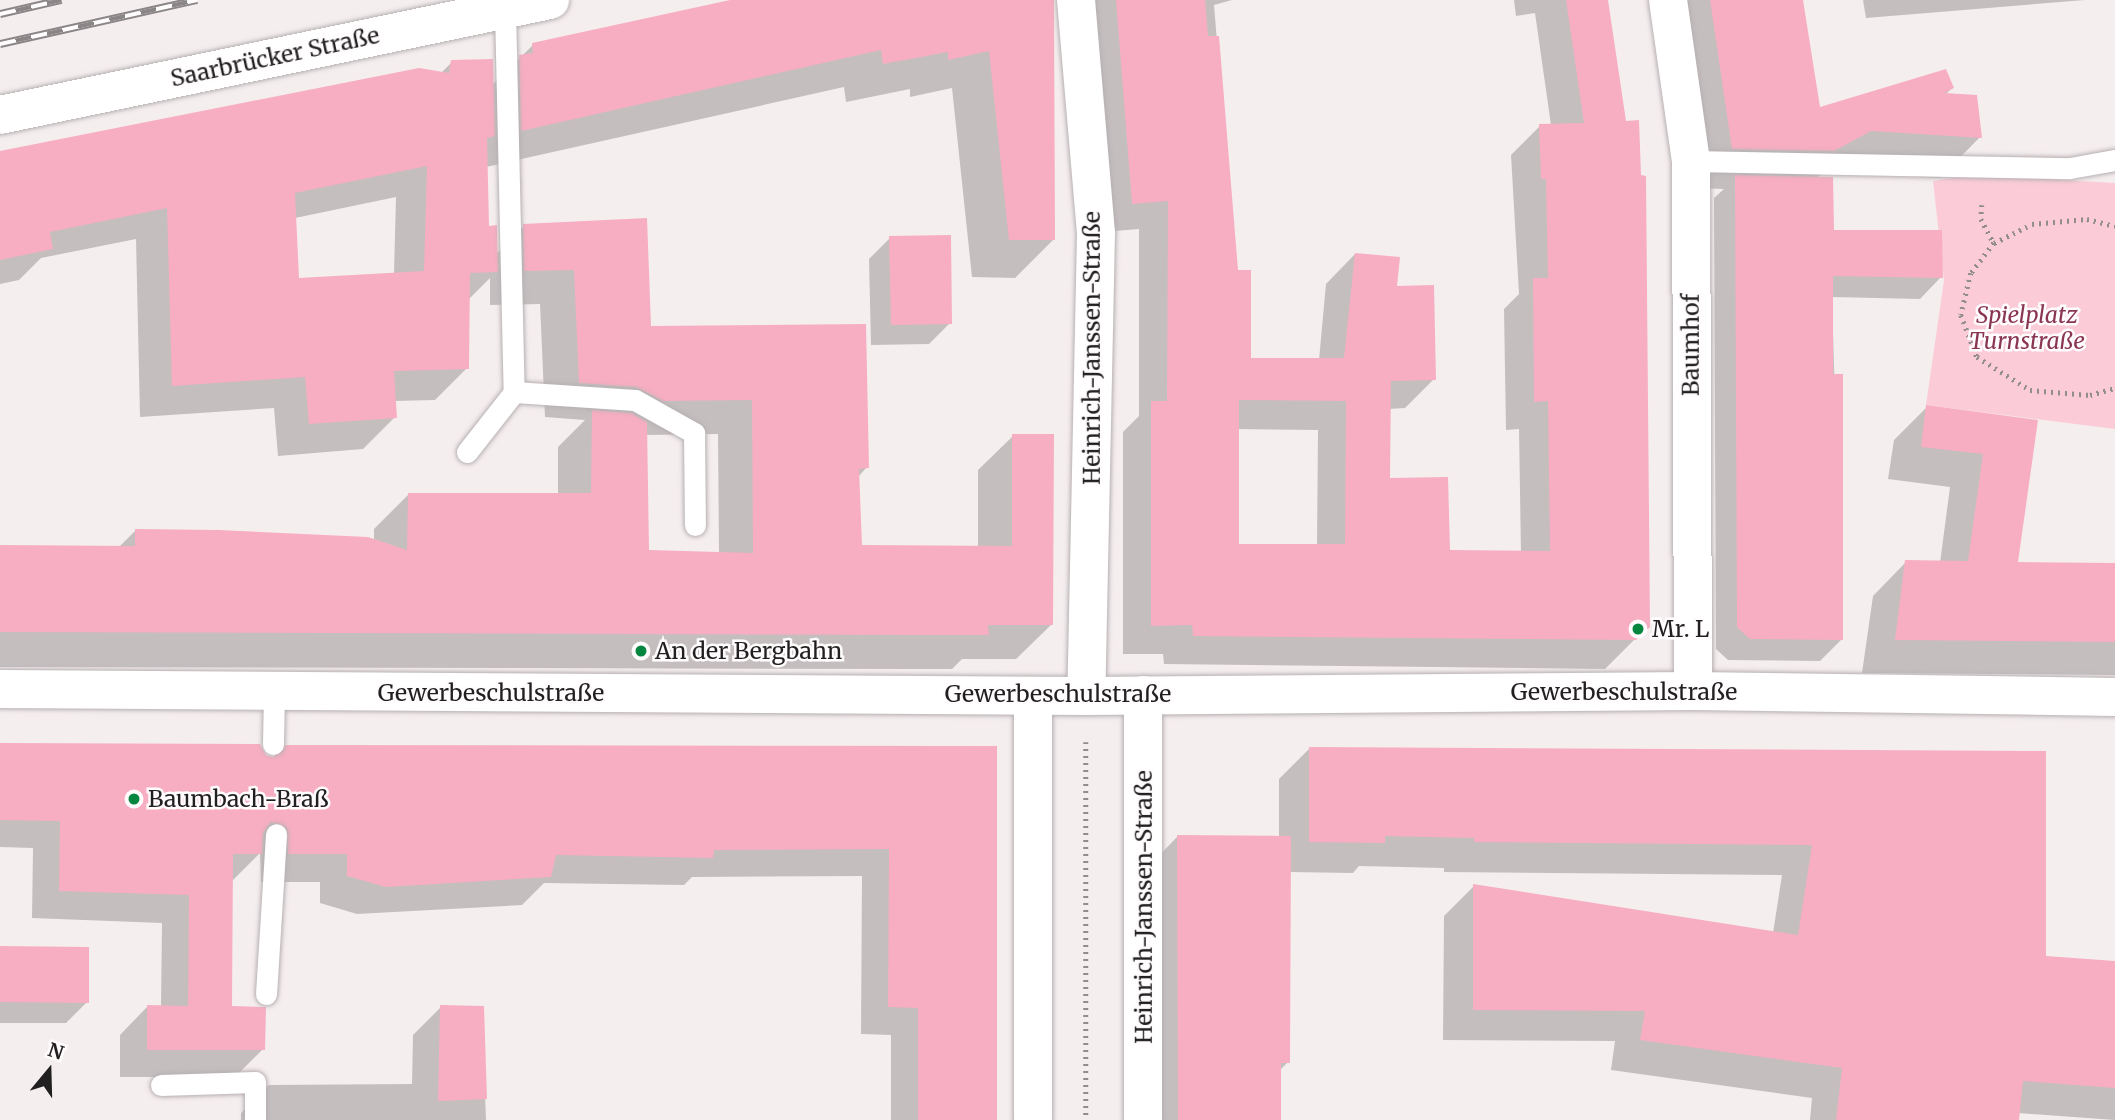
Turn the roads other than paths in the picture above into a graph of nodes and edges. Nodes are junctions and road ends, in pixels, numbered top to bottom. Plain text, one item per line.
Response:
1 (550, 0) edge
2 (1076, 0) edge
3 (1668, 0) edge
4 (505, 9) junction
5 (0, 115) edge
6 (2115, 160) edge
7 (1691, 161) junction
8 (514, 392) junction
9 (467, 452) dead end
10 (695, 525) dead end
11 (0, 689) edge
12 (1693, 691) junction
13 (274, 692) junction
14 (1143, 695) junction
15 (1032, 696) junction
16 (1086, 696) junction
17 (2115, 697) edge
18 (273, 744) dead end
19 (276, 834) dead end
20 (267, 994) dead end
21 (161, 1085) dead end
22 (255, 1120) edge
23 (1033, 1120) edge
24 (1143, 1120) edge

1 - 4 street, Saarbrücker Straße
2 - 16 street, Heinrich-Janssen-Straße
3 - 7 street, Baumhof
4 - 5 street, Saarbrücker Straße
4 - 8 lane
6 - 7 lane
7 - 12 street, Baumhof
8 - 9 lane
8 - 10 lane
11 - 13 street, Gewerbeschulstraße
12 - 14 street, Gewerbeschulstraße
12 - 17 street, Gewerbeschulstraße
13 - 15 street, Gewerbeschulstraße
13 - 18 lane
14 - 16 street, Gewerbeschulstraße
14 - 24 street, Heinrich-Janssen-Straße
15 - 16 street, Gewerbeschulstraße
15 - 23 street
19 - 20 lane
21 - 22 lane

